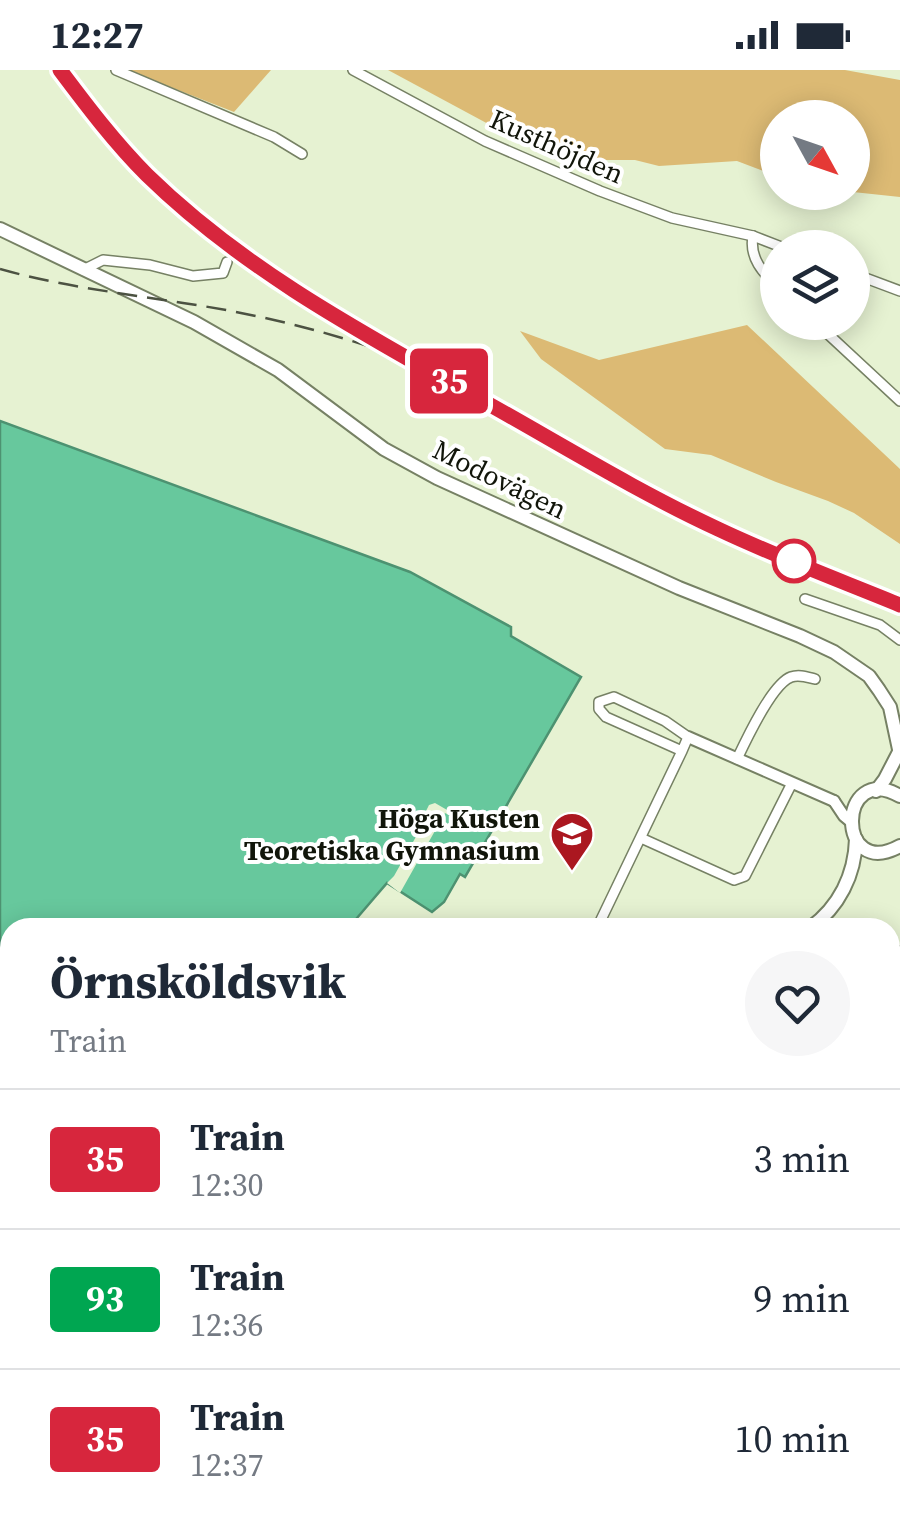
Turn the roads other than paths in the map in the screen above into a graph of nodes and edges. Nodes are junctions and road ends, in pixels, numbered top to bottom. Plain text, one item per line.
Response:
1 (116, 70) edge
2 (353, 70) edge
3 (302, 154) dead end
4 (0, 230) edge
5 (753, 236) junction
6 (760, 239) edge
7 (228, 262) dead end
8 (760, 267) edge
9 (83, 270) junction
10 (870, 280) edge
11 (899, 292) edge
12 (835, 340) edge
13 (900, 401) edge
14 (805, 599) dead end
15 (900, 640) edge
16 (815, 678) dead end
17 (688, 737) junction
18 (682, 751) junction
19 (900, 753) edge
20 (737, 759) junction
21 (792, 782) junction
22 (876, 790) junction
23 (900, 796) edge
24 (859, 800) junction
25 (834, 801) junction
26 (850, 820) junction
27 (641, 838) junction
28 (856, 840) junction
29 (900, 846) edge
30 (882, 852) junction
31 (854, 866) junction
32 (603, 918) edge
33 (820, 918) edge

1 - 3 street
2 - 5 street, Kusthöjden
4 - 9 main road, Modovägen
5 - 6 street, Kusthöjden
5 - 8 street
7 - 9 street
9 - 19 main road, Modovägen
10 - 11 street
12 - 13 street
14 - 15 street
16 - 20 street
17 - 18 street
17 - 18 street
17 - 20 street
18 - 27 street
19 - 22 main road, Modovägen
20 - 21 street
21 - 25 street
21 - 27 street
22 - 23 main road
22 - 24 main road
24 - 25 street
24 - 26 main road
25 - 26 street
26 - 28 main road
27 - 32 street
28 - 30 main road
28 - 31 main road
29 - 30 main road
30 - 31 main road
31 - 33 main road

